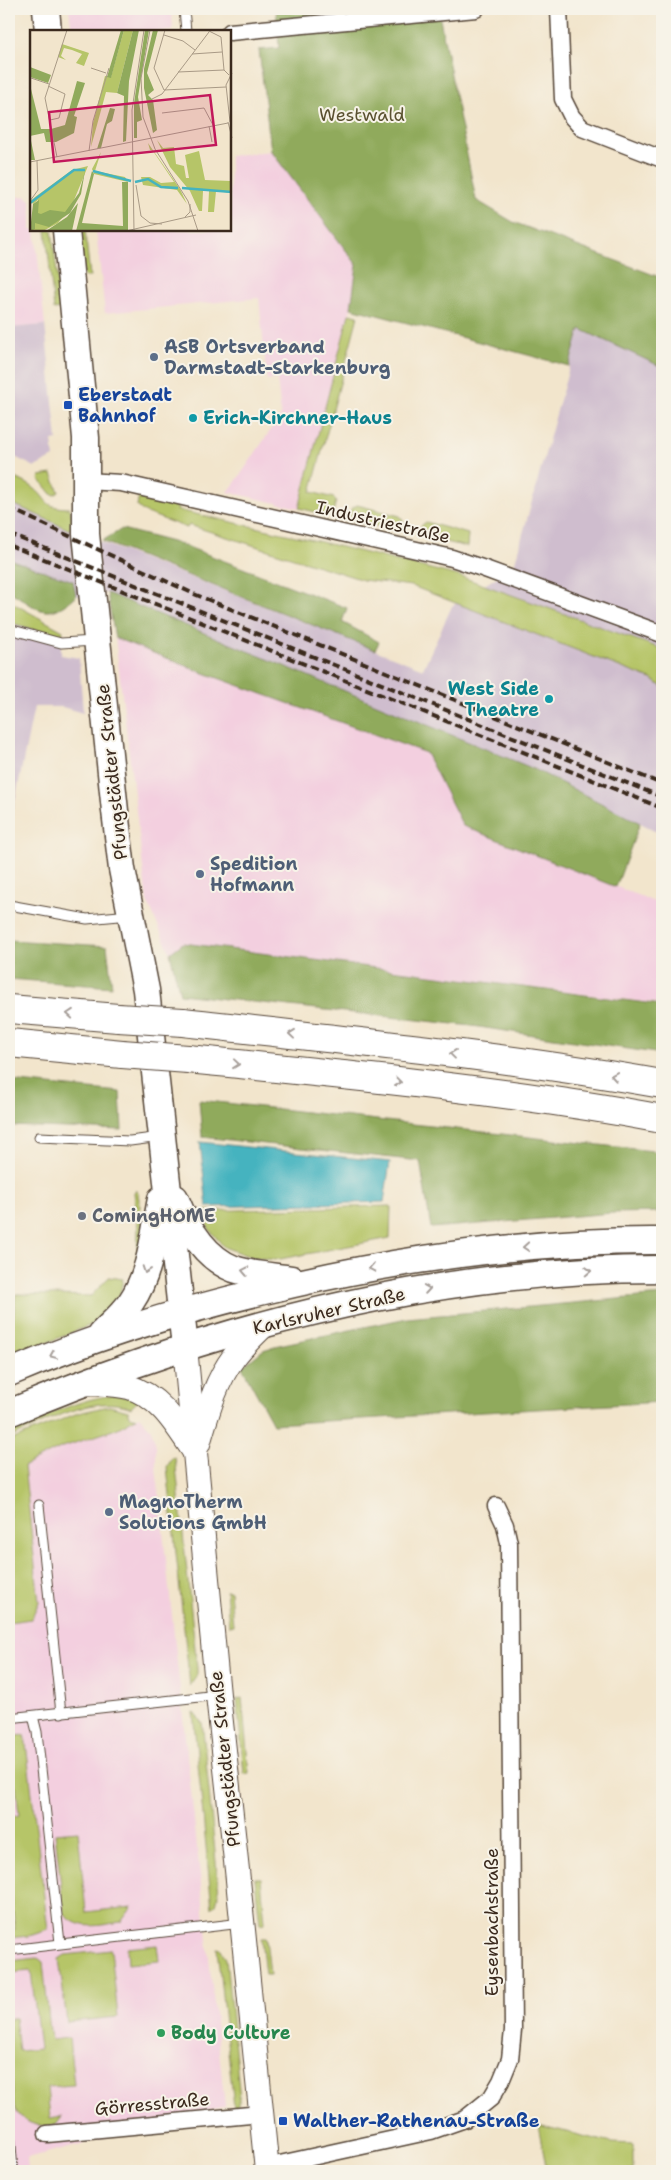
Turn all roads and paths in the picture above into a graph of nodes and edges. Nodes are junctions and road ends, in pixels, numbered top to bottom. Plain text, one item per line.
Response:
1 (46, 9) edge
2 (184, 9) edge
3 (476, 9) edge
4 (559, 9) edge
5 (48, 30) edge
6 (186, 30) edge
7 (231, 32) edge
8 (662, 159) edge
9 (66, 231) edge
10 (86, 482) junction
11 (9, 629) edge
12 (662, 634) edge
13 (97, 641) junction
14 (9, 906) edge
15 (130, 915) junction
16 (9, 1009) edge
17 (9, 1043) edge
18 (9, 1054) edge
19 (122, 1054) junction
20 (662, 1084) edge
21 (662, 1119) edge
22 (39, 1137) dead end
23 (162, 1137) junction
24 (166, 1174) junction
25 (662, 1241) edge
26 (662, 1269) edge
27 (305, 1281) junction
28 (181, 1311) junction
29 (264, 1325) junction
30 (97, 1337) junction
31 (185, 1347) junction
32 (9, 1373) edge
33 (81, 1382) junction
34 (9, 1413) edge
35 (195, 1453) junction
36 (39, 1505) dead end
37 (496, 1506) dead end
38 (218, 1695) junction
39 (61, 1713) junction
40 (33, 1716) junction
41 (9, 1718) edge
42 (243, 1923) junction
43 (60, 1943) junction
44 (9, 1950) edge
45 (261, 2114) junction
46 (9, 2119) edge
47 (47, 2134) dead end
48 (266, 2169) edge
49 (14, 2171) edge

1 - 5 main road
2 - 6 lane
3 - 7 street
4 - 8 street
9 - 10 main road, Pfungstädter Straße
10 - 12 street, Industriestraße
10 - 13 main road, Pfungstädter Straße
11 - 13 lane
13 - 15 main road, Pfungstädter Straße
14 - 15 lane
15 - 23 main road, Pfungstädter Straße
20 -> 16 highway, bridge
17 - 19 highway
18 - 19 highway
19 -> 21 highway, bridge
22 - 23 lane
23 - 24 main road, Pfungstädter Straße
27 -> 24 main road
24 - 28 main road, Pfungstädter Straße
24 -> 30 main road
25 -> 27 main road, Karlsruher Straße
29 -> 26 main road, Karlsruher Straße
27 - 28 main road, Karlsruher Straße
28 - 30 main road, Karlsruher Straße
28 - 31 main road, Pfungstädter Straße
29 - 31 main road, Karlsruher Straße
29 - 35 main road
30 -> 32 main road, Karlsruher Straße
31 - 33 main road, Karlsruher Straße
31 - 35 main road, Pfungstädter Straße
33 - 34 main road, Karlsruher Straße
33 - 35 main road
35 - 38 main road, Pfungstädter Straße
36 - 39 lane
37 - 48 street, Eysenbachstraße
38 - 39 lane
38 - 42 main road, Pfungstädter Straße
39 - 40 lane
40 - 41 lane
40 - 43 lane
42 - 43 lane
42 - 45 main road, Pfungstädter Straße
43 - 44 lane
45 - 47 street, Görresstraße
45 - 48 main road, Pfungstädter Straße
46 - 49 lane

